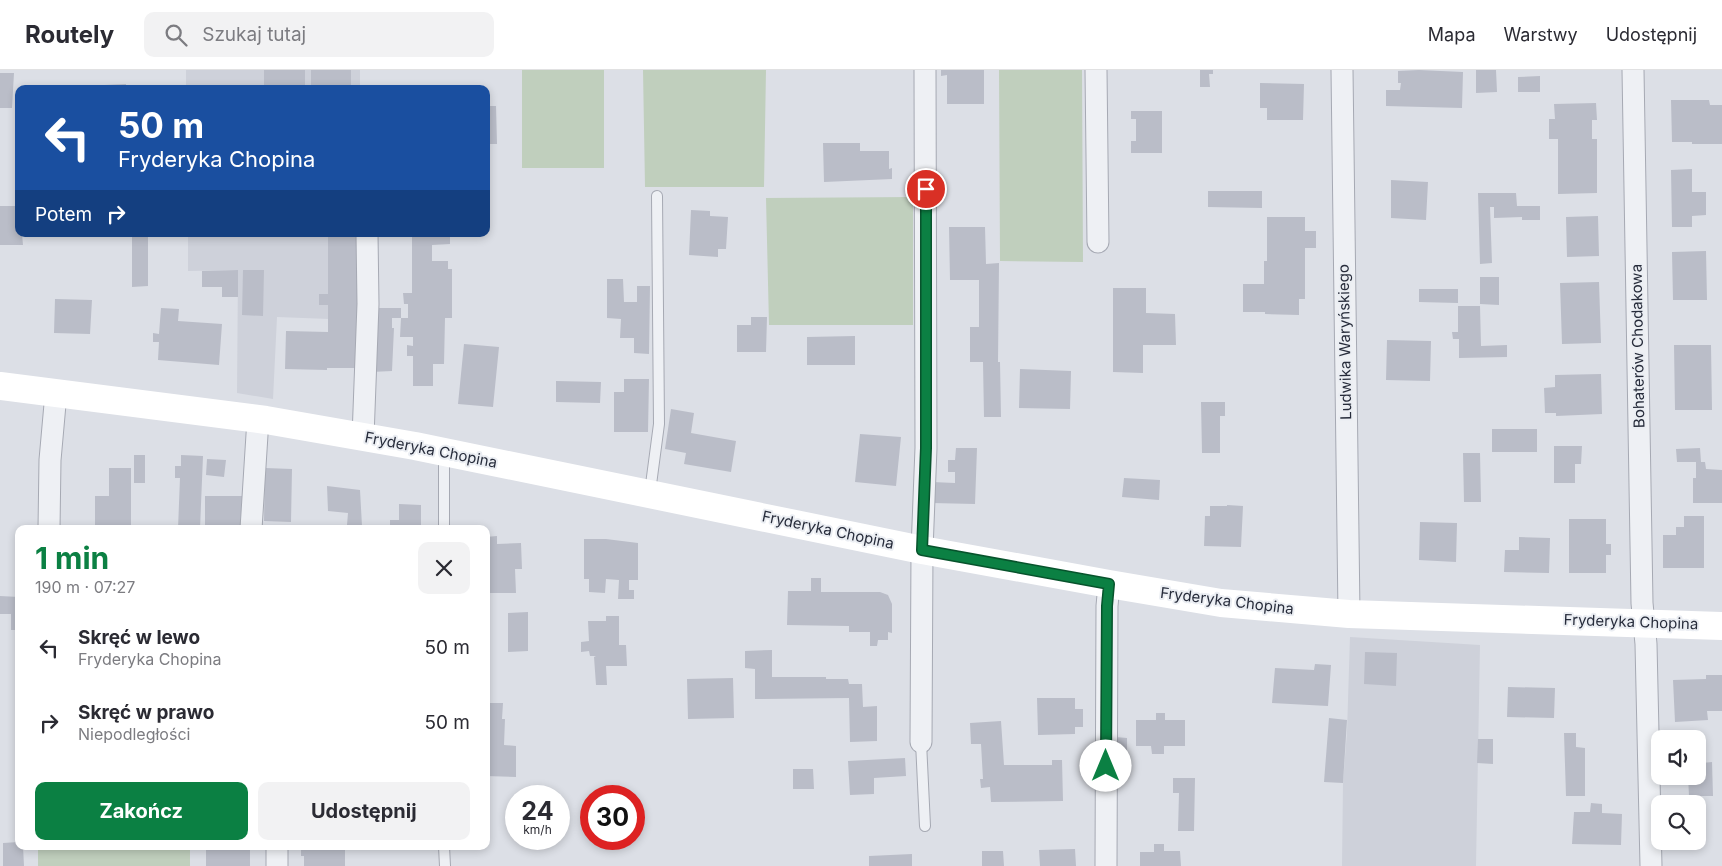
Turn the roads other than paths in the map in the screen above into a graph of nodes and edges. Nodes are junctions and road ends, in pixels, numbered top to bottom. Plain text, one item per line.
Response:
1 (925, 70) edge
2 (1096, 70) edge
3 (1342, 70) edge
4 (1633, 70) edge
5 (657, 196) dead end
6 (367, 237) edge
7 (1098, 242) dead end
8 (0, 386) edge
9 (56, 393) junction
10 (258, 419) junction
11 (364, 437) junction
12 (444, 452) junction
13 (650, 494) junction
14 (50, 525) edge
15 (251, 525) edge
16 (444, 525) edge
17 (922, 550) junction
18 (1109, 584) junction
19 (1349, 614) junction
20 (1643, 622) junction
21 (1722, 626) edge
22 (921, 742) joint
23 (925, 826) dead end
24 (277, 850) edge
25 (444, 850) edge
26 (277, 866) edge
27 (444, 866) edge
28 (1106, 866) edge
29 (1651, 866) edge

1 - 17 street
2 - 7 street
3 - 19 street, Ludwika Waryńskiego
4 - 20 street, Bohaterów Chodakowa
5 - 13 lane
6 - 11 street
8 - 9 main road, Fryderyka Chopina
9 - 10 main road, Fryderyka Chopina
9 - 14 street
10 - 11 main road, Fryderyka Chopina
10 - 15 street
11 - 12 main road, Fryderyka Chopina
12 - 13 main road, Fryderyka Chopina
12 - 16 lane
13 - 17 main road, Fryderyka Chopina
17 - 18 main road, Fryderyka Chopina
17 - 22 street
18 - 19 main road, Fryderyka Chopina
18 - 28 street
19 - 20 main road, Fryderyka Chopina
20 - 21 main road, Fryderyka Chopina
20 - 29 street, Bohaterów Chodakowa
22 - 23 lane
24 - 26 street
25 - 27 lane

